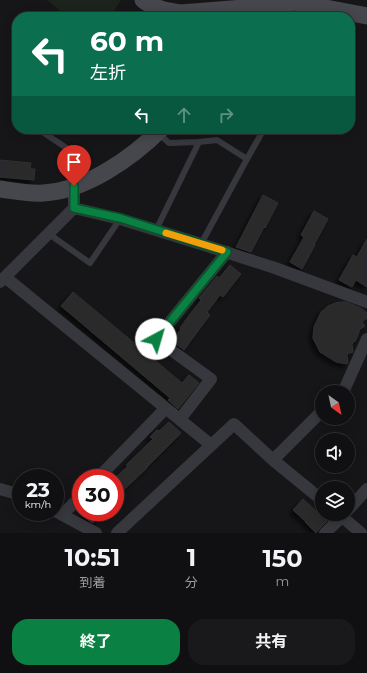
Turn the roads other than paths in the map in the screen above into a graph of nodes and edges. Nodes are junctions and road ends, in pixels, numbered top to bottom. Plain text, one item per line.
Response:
1 (143, 0) edge
2 (279, 7) edge
3 (173, 12) edge
4 (197, 12) edge
5 (346, 12) edge
6 (355, 14) edge
7 (367, 16) edge
8 (46, 134) edge
9 (156, 134) edge
10 (161, 134) edge
11 (261, 134) edge
12 (199, 142) junction
13 (247, 159) junction
14 (74, 186) junction
15 (0, 189) edge
16 (74, 208) junction
17 (120, 218) junction
18 (156, 230) junction
19 (49, 234) junction
20 (201, 244) junction
21 (227, 252) junction
22 (3, 279) edge
23 (367, 302) edge
24 (367, 339) edge
25 (346, 385) edge
26 (166, 408) junction
27 (315, 418) edge
28 (180, 419) junction
29 (211, 444) junction
30 (273, 460) junction
31 (107, 469) edge
32 (0, 489) edge
33 (367, 489) edge
34 (12, 492) edge
35 (315, 494) edge
36 (355, 502) edge
37 (72, 503) edge
38 (64, 509) edge
39 (64, 516) edge
40 (337, 521) edge
41 (350, 521) edge
42 (96, 533) edge
43 (117, 533) edge
44 (325, 533) edge
45 (361, 533) edge

1 - 3 street
2 - 4 street
2 - 5 street
6 - 7 street
8 - 14 lane
9 - 14 street
10 - 12 lane
11 - 13 lane
12 - 13 lane
12 - 18 lane
13 - 20 lane
14 - 15 street
14 - 16 street
16 - 17 street
16 - 19 street
17 - 18 street
17 - 19 lane
18 - 20 street
19 - 22 street
20 - 21 street
21 - 23 street
21 - 28 street
22 - 26 street
24 - 25 street
26 - 28 street
26 - 31 street
27 - 30 street
28 - 29 street
29 - 30 street
29 - 43 street
30 - 35 street
32 - 34 street
33 - 36 street
37 - 38 street
39 - 42 street
40 - 44 street
41 - 45 street

